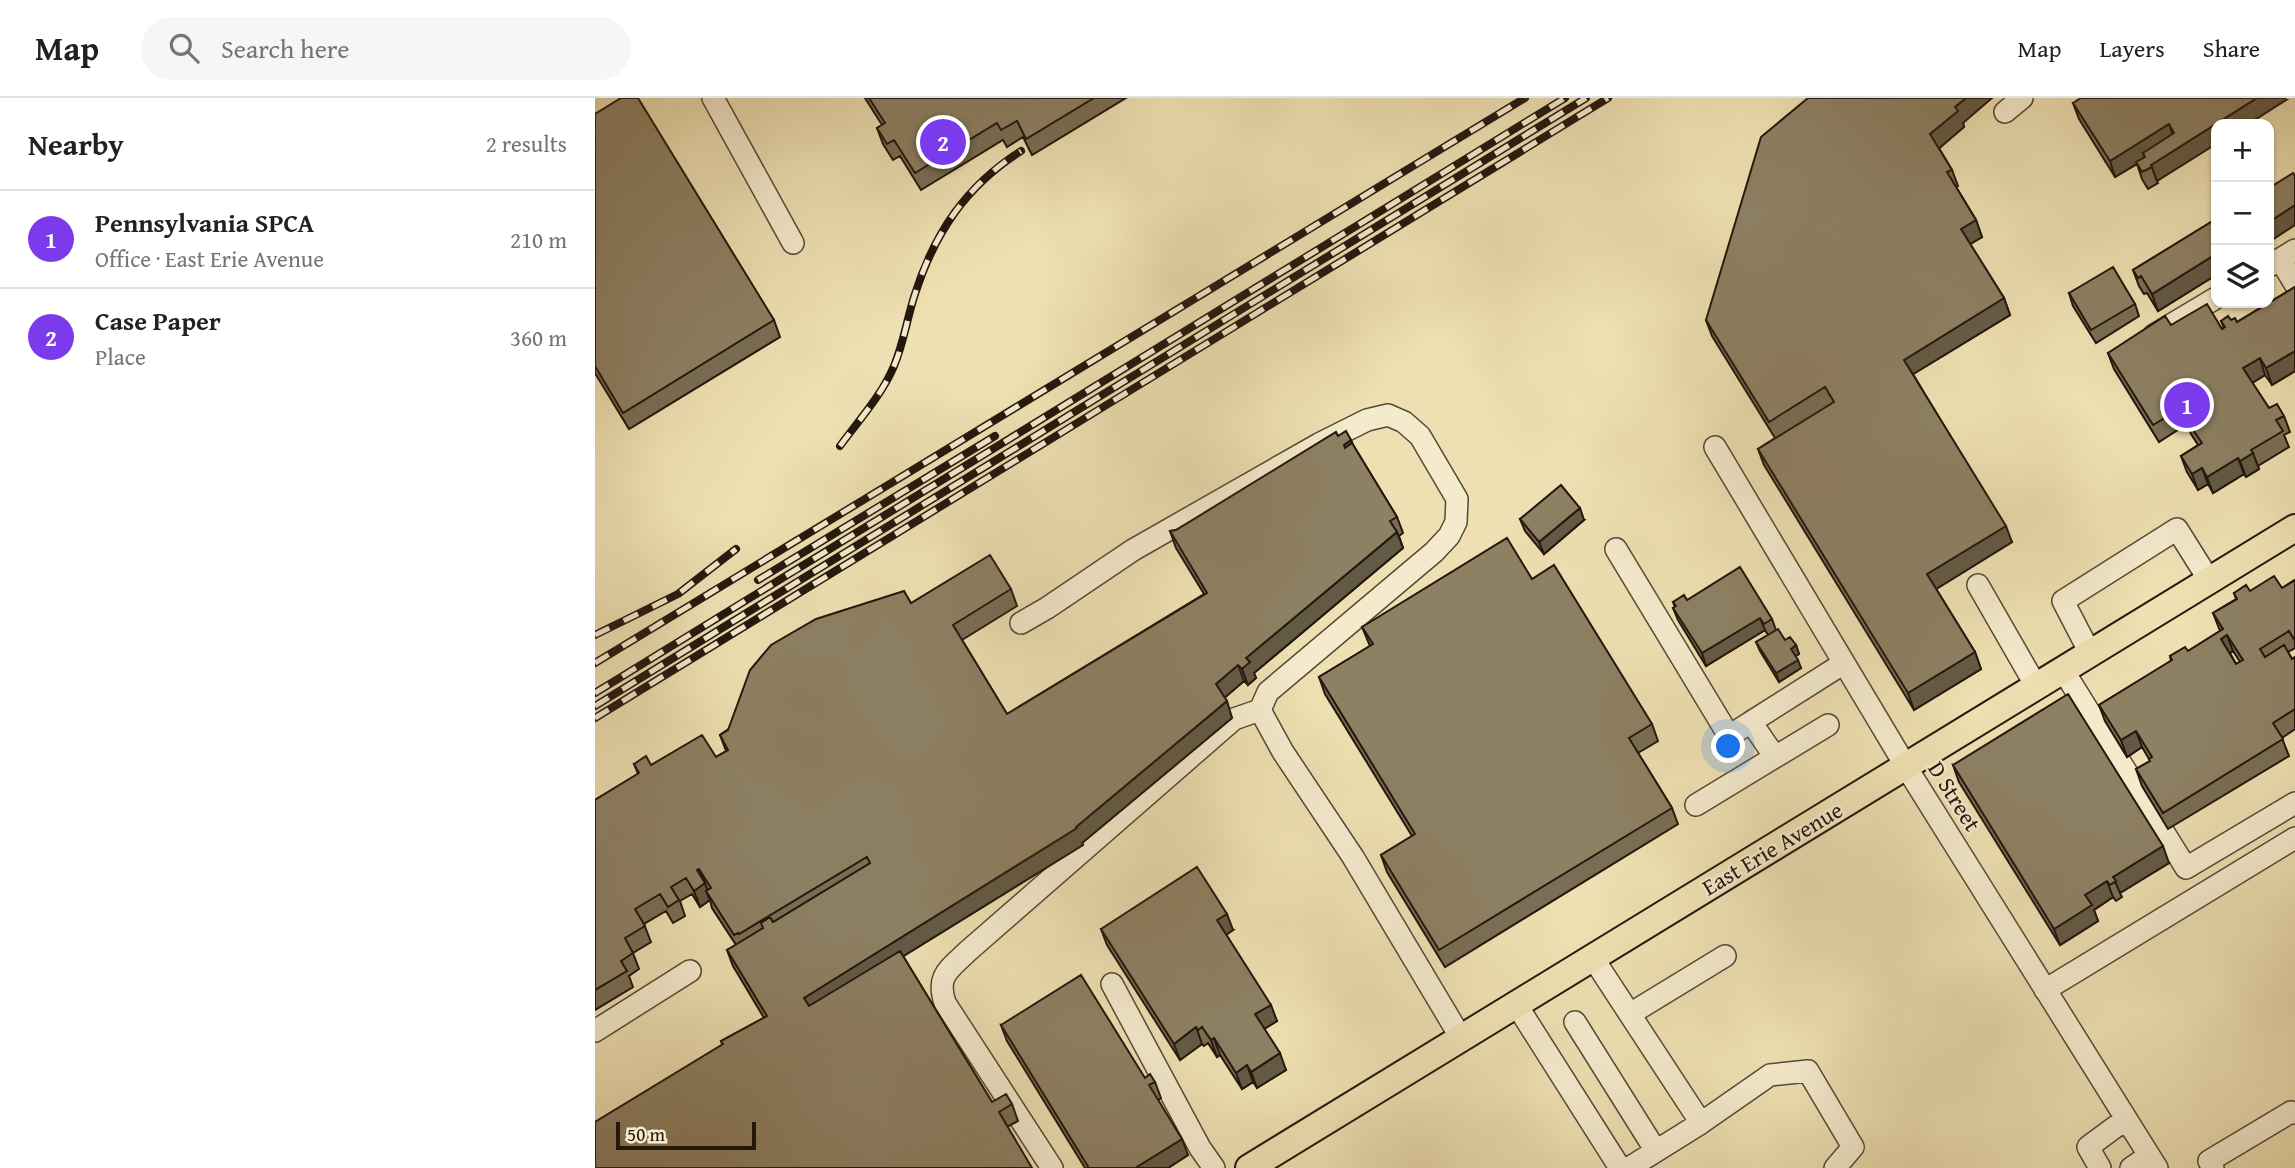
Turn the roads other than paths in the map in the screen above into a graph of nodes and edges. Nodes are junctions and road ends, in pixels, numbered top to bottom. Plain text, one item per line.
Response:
1 (713, 98) edge
2 (2022, 98) edge
3 (2005, 112) dead end
4 (793, 243) dead end
5 (2281, 258) edge
6 (2295, 284) edge
7 (2211, 301) edge
8 (2154, 335) edge
9 (1715, 447) dead end
10 (2295, 528) edge
11 (1616, 550) dead end
12 (2209, 580) junction
13 (1978, 585) dead end
14 (1021, 623) dead end
15 (2090, 653) junction
16 (1844, 663) junction
17 (2063, 670) junction
18 (2036, 686) junction
19 (1260, 710) junction
20 (1751, 722) junction
21 (1828, 726) dead end
22 (1775, 757) junction
23 (1905, 766) junction
24 (2295, 803) edge
25 (1696, 805) dead end
26 (2295, 838) edge
27 (1725, 956) dead end
28 (1593, 958) junction
29 (690, 971) dead end
30 (1112, 984) dead end
31 (2045, 990) junction
32 (1516, 1004) junction
33 (1630, 1014) junction
34 (1574, 1022) dead end
35 (595, 1031) edge
36 (1461, 1038) junction
37 (2295, 1113) edge
38 (2126, 1119) junction
39 (1701, 1123) junction
40 (1656, 1151) junction
41 (2153, 1162) edge
42 (1266, 1164) edge
43 (1052, 1168) edge
44 (1214, 1168) edge
45 (1620, 1168) edge
46 (1629, 1168) edge
47 (1835, 1168) edge
48 (2100, 1168) edge
49 (2131, 1168) edge
50 (2213, 1168) edge

1 - 4 street
2 - 3 street
5 - 6 street
7 - 8 street
9 - 16 street, D Street
10 - 12 main road, East Erie Avenue
11 - 20 street
12 - 15 main road, East Erie Avenue
12 - 15 street
13 - 18 street
14 - 19 street
15 - 17 main road, East Erie Avenue
16 - 20 street
16 - 23 street, D Street
17 - 18 main road, East Erie Avenue
17 - 24 street
18 - 23 main road, East Erie Avenue
19 - 36 street
19 - 43 street
20 - 22 street
21 - 22 street
22 - 25 street
23 - 28 main road, East Erie Avenue
23 - 31 street, D Street
26 - 31 street
27 - 33 street
28 - 32 main road, East Erie Avenue
28 - 33 street
29 - 35 street
30 - 44 street
31 - 38 street, D Street
32 - 36 main road, East Erie Avenue
32 - 45 street
33 - 39 street
34 - 40 street
36 - 42 main road, East Erie Avenue
37 - 50 street
38 - 41 street, D Street
38 - 48 street
39 - 40 street
39 - 47 street
40 - 46 street
41 - 49 street

